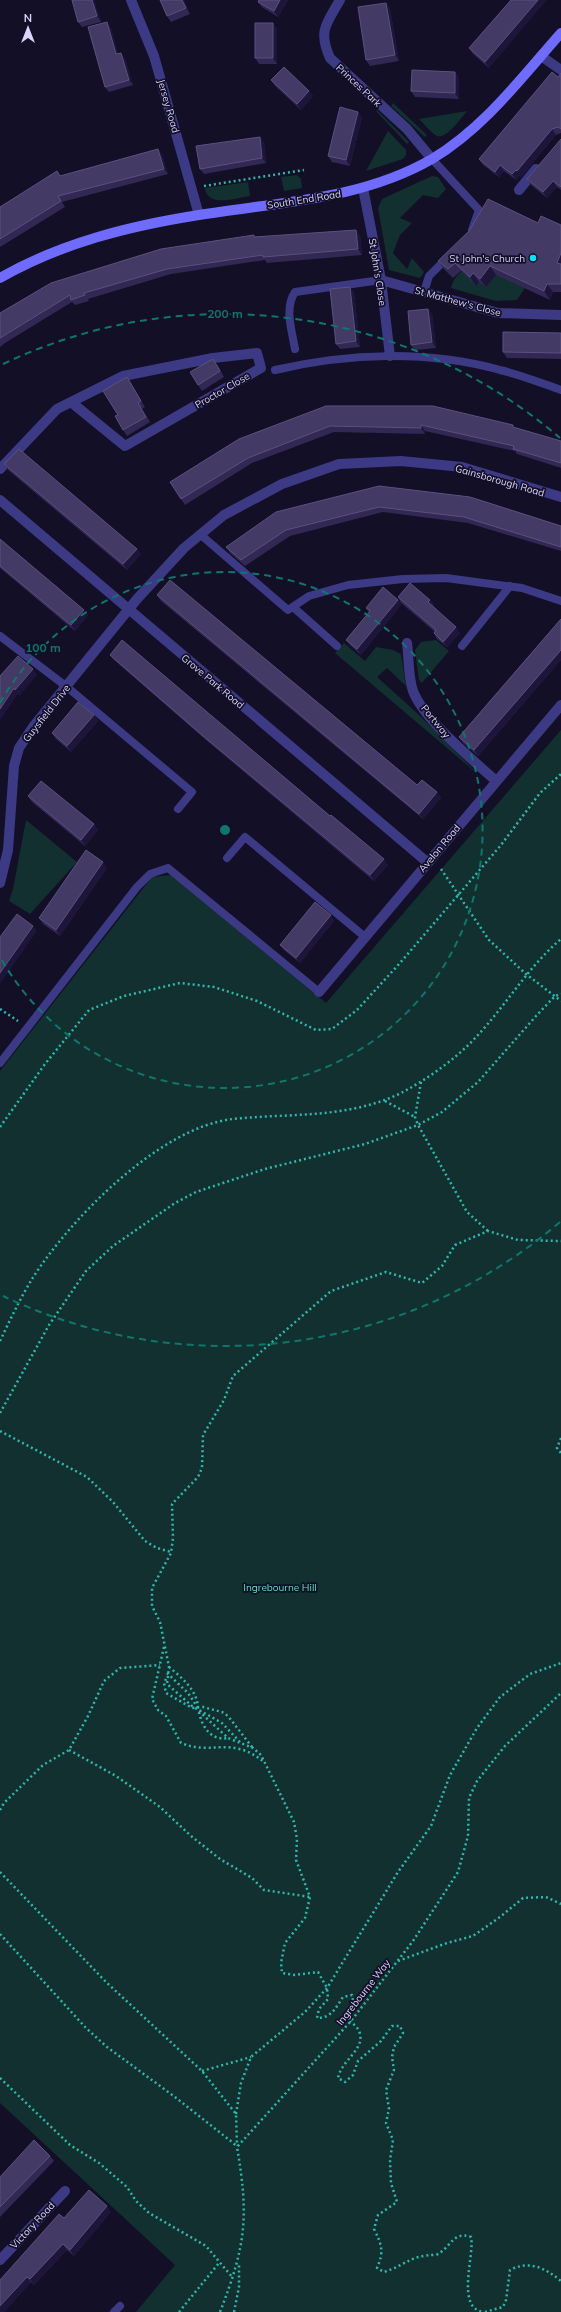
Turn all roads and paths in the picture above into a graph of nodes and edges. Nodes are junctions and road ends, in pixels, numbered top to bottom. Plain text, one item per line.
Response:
1 (131, 0) edge
2 (340, 0) edge
3 (561, 33) edge
4 (541, 56) junction
5 (561, 70) edge
6 (432, 158) junction
7 (542, 162) edge
8 (304, 170) dead end
9 (192, 188) junction
10 (363, 188) junction
11 (519, 190) dead end
12 (199, 215) junction
13 (465, 239) edge
14 (455, 250) edge
15 (0, 278) edge
16 (381, 280) junction
17 (424, 292) junction
18 (561, 315) edge
19 (295, 349) dead end
20 (390, 356) junction
21 (275, 370) dead end
22 (561, 390) edge
23 (71, 402) junction
24 (0, 469) edge
25 (561, 497) edge
26 (0, 500) edge
27 (201, 535) junction
28 (510, 586) junction
29 (561, 601) edge
30 (293, 607) junction
31 (129, 609) junction
32 (0, 636) edge
33 (407, 643) dead end
34 (337, 646) dead end
35 (462, 646) dead end
36 (67, 687) junction
37 (561, 705) edge
38 (496, 781) junction
39 (178, 809) dead end
40 (227, 858) dead end
41 (427, 862) junction
42 (441, 869) dead end
43 (1, 880) edge
44 (365, 937) junction
45 (561, 939) edge
46 (526, 974) junction
47 (318, 992) joint
48 (561, 994) edge
49 (555, 996) junction
50 (561, 1001) edge
51 (0, 1009) edge
52 (28, 1028) junction
53 (0, 1063) edge
54 (421, 1082) junction
55 (385, 1100) junction
56 (415, 1117) junction
57 (418, 1126) junction
58 (488, 1231) junction
59 (561, 1241) edge
60 (0, 1341) edge
61 (0, 1413) edge
62 (0, 1430) edge
63 (561, 1438) edge
64 (561, 1452) edge
65 (171, 1552) junction
66 (164, 1647) junction
67 (561, 1663) edge
68 (160, 1665) junction
69 (169, 1666) junction
70 (167, 1673) junction
71 (166, 1679) junction
72 (561, 1692) edge
73 (198, 1708) junction
74 (228, 1738) junction
75 (240, 1743) junction
76 (253, 1748) junction
77 (69, 1750) junction
78 (264, 1762) junction
79 (0, 1810) edge
80 (0, 1872) edge
81 (310, 1897) junction
82 (561, 1904) edge
83 (0, 1934) edge
84 (397, 1962) junction
85 (327, 1988) junction
86 (351, 2022) junction
87 (251, 2056) junction
88 (202, 2071) junction
89 (0, 2078) edge
90 (236, 2114) junction
91 (237, 2147) junction
92 (65, 2191) dead end
93 (0, 2260) edge
94 (239, 2260) junction
95 (219, 2263) junction
96 (233, 2278) junction
97 (561, 2281) edge
98 (179, 2312) edge
99 (220, 2312) edge
100 (234, 2312) edge
101 (484, 2312) edge

1 - 9 street, Jersey Road
2 - 6 street, Princes Park
3 - 4 street, South End Road
4 - 5 street
4 - 6 street, South End Road
6 - 10 street, South End Road
6 - 13 lane
7 - 11 street
8 - 9 path
9 - 12 street, Jersey Road
10 - 12 street, South End Road
10 - 16 street, St John's Close
12 - 15 street, South End Road
14 - 17 lane
16 - 17 street, St Matthew's Close
16 - 19 lane
16 - 20 street, St John's Close
17 - 18 street, St Matthew's Close
20 - 21 lane
20 - 22 lane
23 - 23 street, Proctor Close
23 - 24 street, Proctor Close
25 - 27 street, Gainsborough Road
26 - 31 street, Grove Park Road
27 - 30 lane
27 - 31 street, Gainsborough Road
28 - 29 lane
28 - 30 lane
28 - 35 lane
30 - 34 lane
31 - 36 street, Guysfield Drive
31 - 41 street, Grove Park Road
32 - 36 lane
33 - 38 street, Portway
36 - 39 lane
36 - 43 street, Guysfield Drive
37 - 38 street, Avelon Road
38 - 41 street, Avelon Road
40 - 44 lane
41 - 44 street, Avelon Road
42 - 46 path
44 - 47 street, Avelon Road
45 - 46 path
46 - 49 path
46 - 54 path
47 - 52 lane
48 - 49 path
49 - 50 path
49 - 57 path
51 - 52 path
52 - 53 lane
54 - 55 path
54 - 56 path
55 - 56 path
55 - 60 path
56 - 57 path
57 - 58 path
57 - 61 path
58 - 59 path
58 - 65 path
62 - 65 path
63 - 64 path
65 - 66 path
66 - 68 path
66 - 69 path
67 - 85 path
68 - 77 path
68 - 78 path
69 - 70 path
69 - 73 path
70 - 71 path
70 - 73 path
71 - 73 path
71 - 73 path
72 - 84 path, Ingrebourne Way
73 - 74 path
73 - 74 path
73 - 75 path
73 - 76 path
74 - 75 path
75 - 76 path
76 - 78 path
77 - 79 path
77 - 81 path
78 - 81 path
80 - 88 path
81 - 85 path
82 - 84 path
83 - 91 path
84 - 86 path, Ingrebourne Way
85 - 86 path
85 - 87 path
86 - 91 path, Ingrebourne Way
86 - 101 path
87 - 88 path
87 - 90 path
88 - 90 path
89 - 95 path
90 - 91 path
91 - 94 path
92 - 93 street, Victory Road
94 - 96 path
94 - 100 path
95 - 96 path
95 - 98 path
96 - 99 path
97 - 101 path

